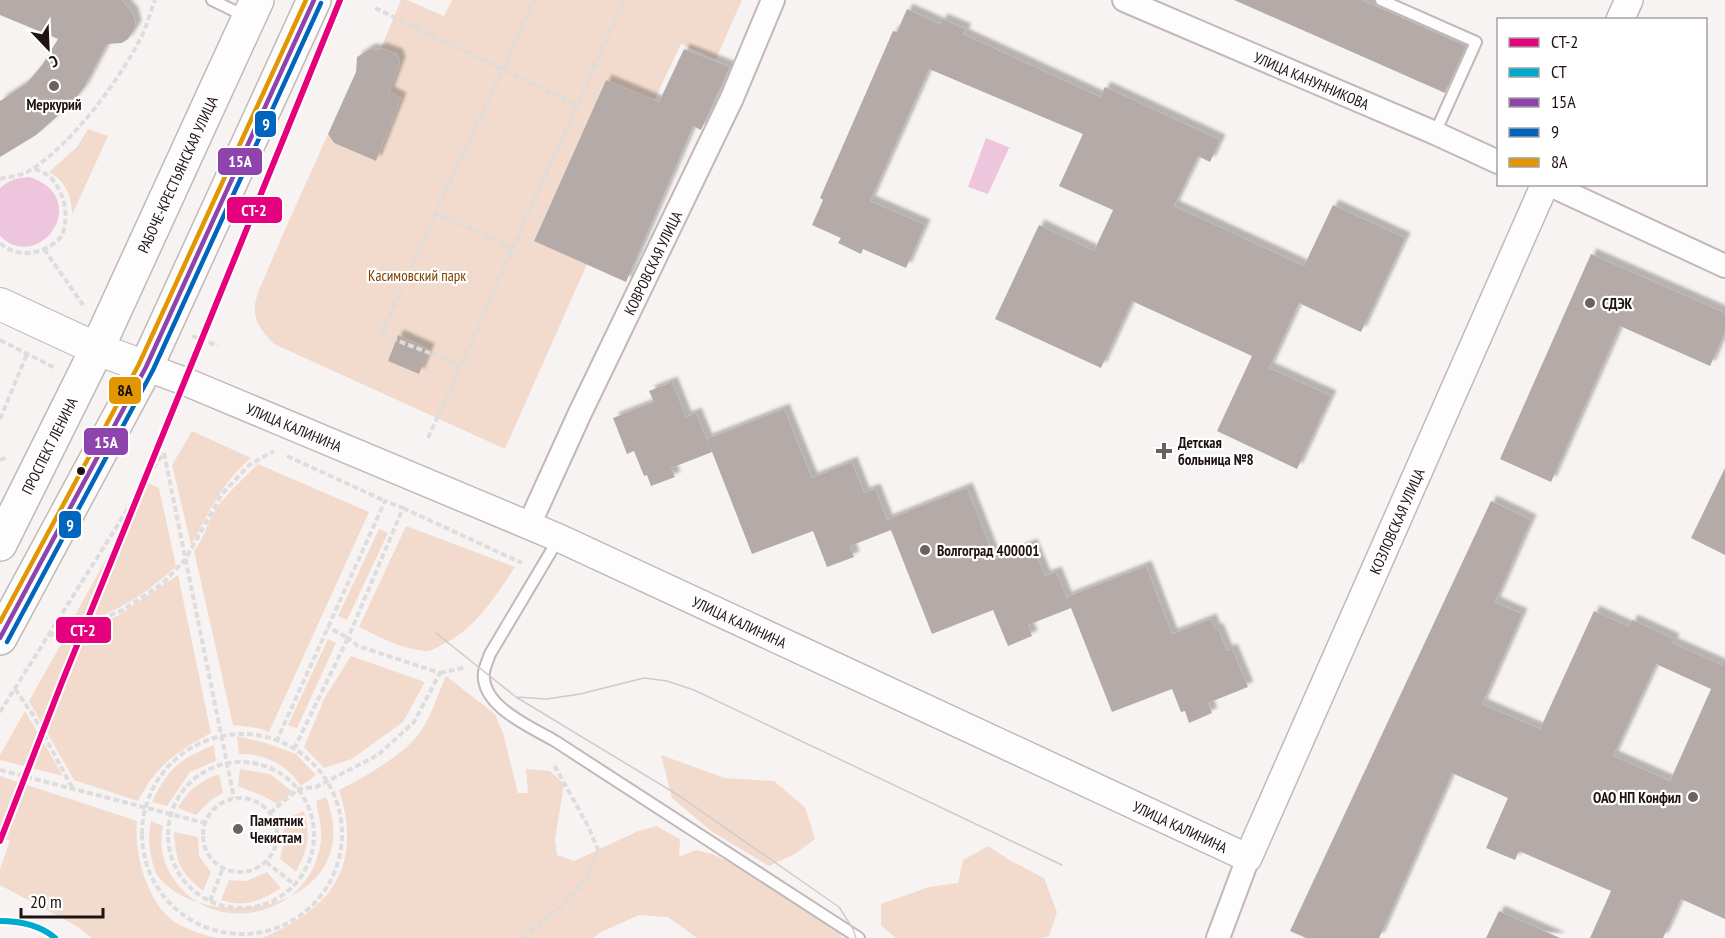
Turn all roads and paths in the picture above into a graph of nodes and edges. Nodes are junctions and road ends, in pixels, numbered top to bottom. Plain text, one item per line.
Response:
1 (155, 0) edge
2 (212, 0) edge
3 (314, 0) edge
4 (534, 0) edge
5 (624, 0) edge
6 (773, 0) edge
7 (1124, 0) edge
8 (1382, 0) edge
9 (1629, 0) edge
10 (375, 8) dead end
11 (253, 9) edge
12 (1621, 18) edge
13 (502, 69) junction
14 (576, 105) junction
15 (1435, 133) junction
16 (1497, 162) edge
17 (33, 168) junction
18 (0, 179) edge
19 (1545, 186) edge
20 (1550, 186) edge
21 (436, 213) junction
22 (0, 243) edge
23 (513, 248) junction
24 (44, 249) junction
25 (1725, 266) edge
26 (0, 304) edge
27 (87, 309) dead end
28 (0, 340) edge
29 (97, 349) junction
30 (27, 354) junction
31 (460, 365) junction
32 (55, 368) dead end
33 (146, 368) junction
34 (0, 418) edge
35 (428, 438) dead end
36 (264, 446) dead end
37 (274, 451) junction
38 (385, 501) junction
39 (403, 508) junction
40 (529, 525) junction
41 (559, 538) junction
42 (0, 544) edge
43 (185, 560) junction
44 (539, 572) junction
45 (328, 627) junction
46 (49, 635) junction
47 (0, 638) edge
48 (348, 638) junction
49 (15, 689) junction
50 (0, 712) edge
51 (533, 728) junction
52 (221, 736) junction
53 (277, 741) junction
54 (294, 749) junction
55 (227, 764) junction
56 (0, 770) edge
57 (327, 782) junction
58 (73, 789) junction
59 (298, 789) junction
60 (234, 798) junction
61 (145, 808) junction
62 (270, 813) junction
63 (171, 814) junction
64 (205, 823) junction
65 (1248, 858) junction
66 (266, 862) junction
67 (223, 868) junction
68 (295, 885) junction
69 (209, 901) junction
70 (523, 938) edge
71 (859, 938) edge
72 (1218, 938) edge

1 - 17 path
2 - 11 lane
3 - 33 main road
4 - 13 path
5 - 14 path
6 - 40 street, КОВРОВСКАЯ УЛИЦА
7 - 15 street, УЛИЦА КАНУННИКОВА
8 - 15 lane
9 - 12 street
10 - 13 path
11 - 29 main road, РАБОЧЕ-КРЕСТЬЯНСКАЯ УЛИЦА
13 - 14 path
13 - 21 path
14 - 23 path
15 - 16 street, УЛИЦА КАНУННИКОВА
17 - 18 path
17 - 24 path
19 - 65 street, КОЗЛОВСКАЯ УЛИЦА
20 - 25 street
21 - 23 path
21 - 31 path
22 - 24 path
23 - 31 path
24 - 27 path
26 - 29 main road
28 - 30 path
29 - 33 main road
29 - 42 main road, ПРОСПЕКТ ЛЕНИНА
30 - 32 path
30 - 34 path
31 - 35 path
33 - 40 street, УЛИЦА КАЛИНИНА
33 - 47 main road
36 - 37 path
37 - 38 path
37 - 43 path
38 - 39 path
38 - 45 path
39 - 44 path
39 - 48 path
40 - 41 street, УЛИЦА КАЛИНИНА
41 - 44 lane
41 - 65 street, УЛИЦА КАЛИНИНА
43 - 46 path
43 - 46 path
43 - 52 path
44 - 51 lane
45 - 48 path
45 - 53 path
46 - 49 path
48 - 54 path
48 - 57 path
49 - 50 path
49 - 58 path
51 - 70 path
51 - 71 lane
52 - 53 path
52 - 55 path
52 - 61 path
53 - 54 path
54 - 57 path
55 - 59 path
55 - 60 path
55 - 63 path
56 - 58 path
57 - 59 path
57 - 61 path
58 - 61 path
59 - 62 path
59 - 68 path
60 - 62 path
60 - 64 path
61 - 63 path
62 - 66 path
63 - 64 path
63 - 69 path
64 - 67 path
65 - 72 street
66 - 67 path
66 - 68 path
67 - 69 path
68 - 69 path

